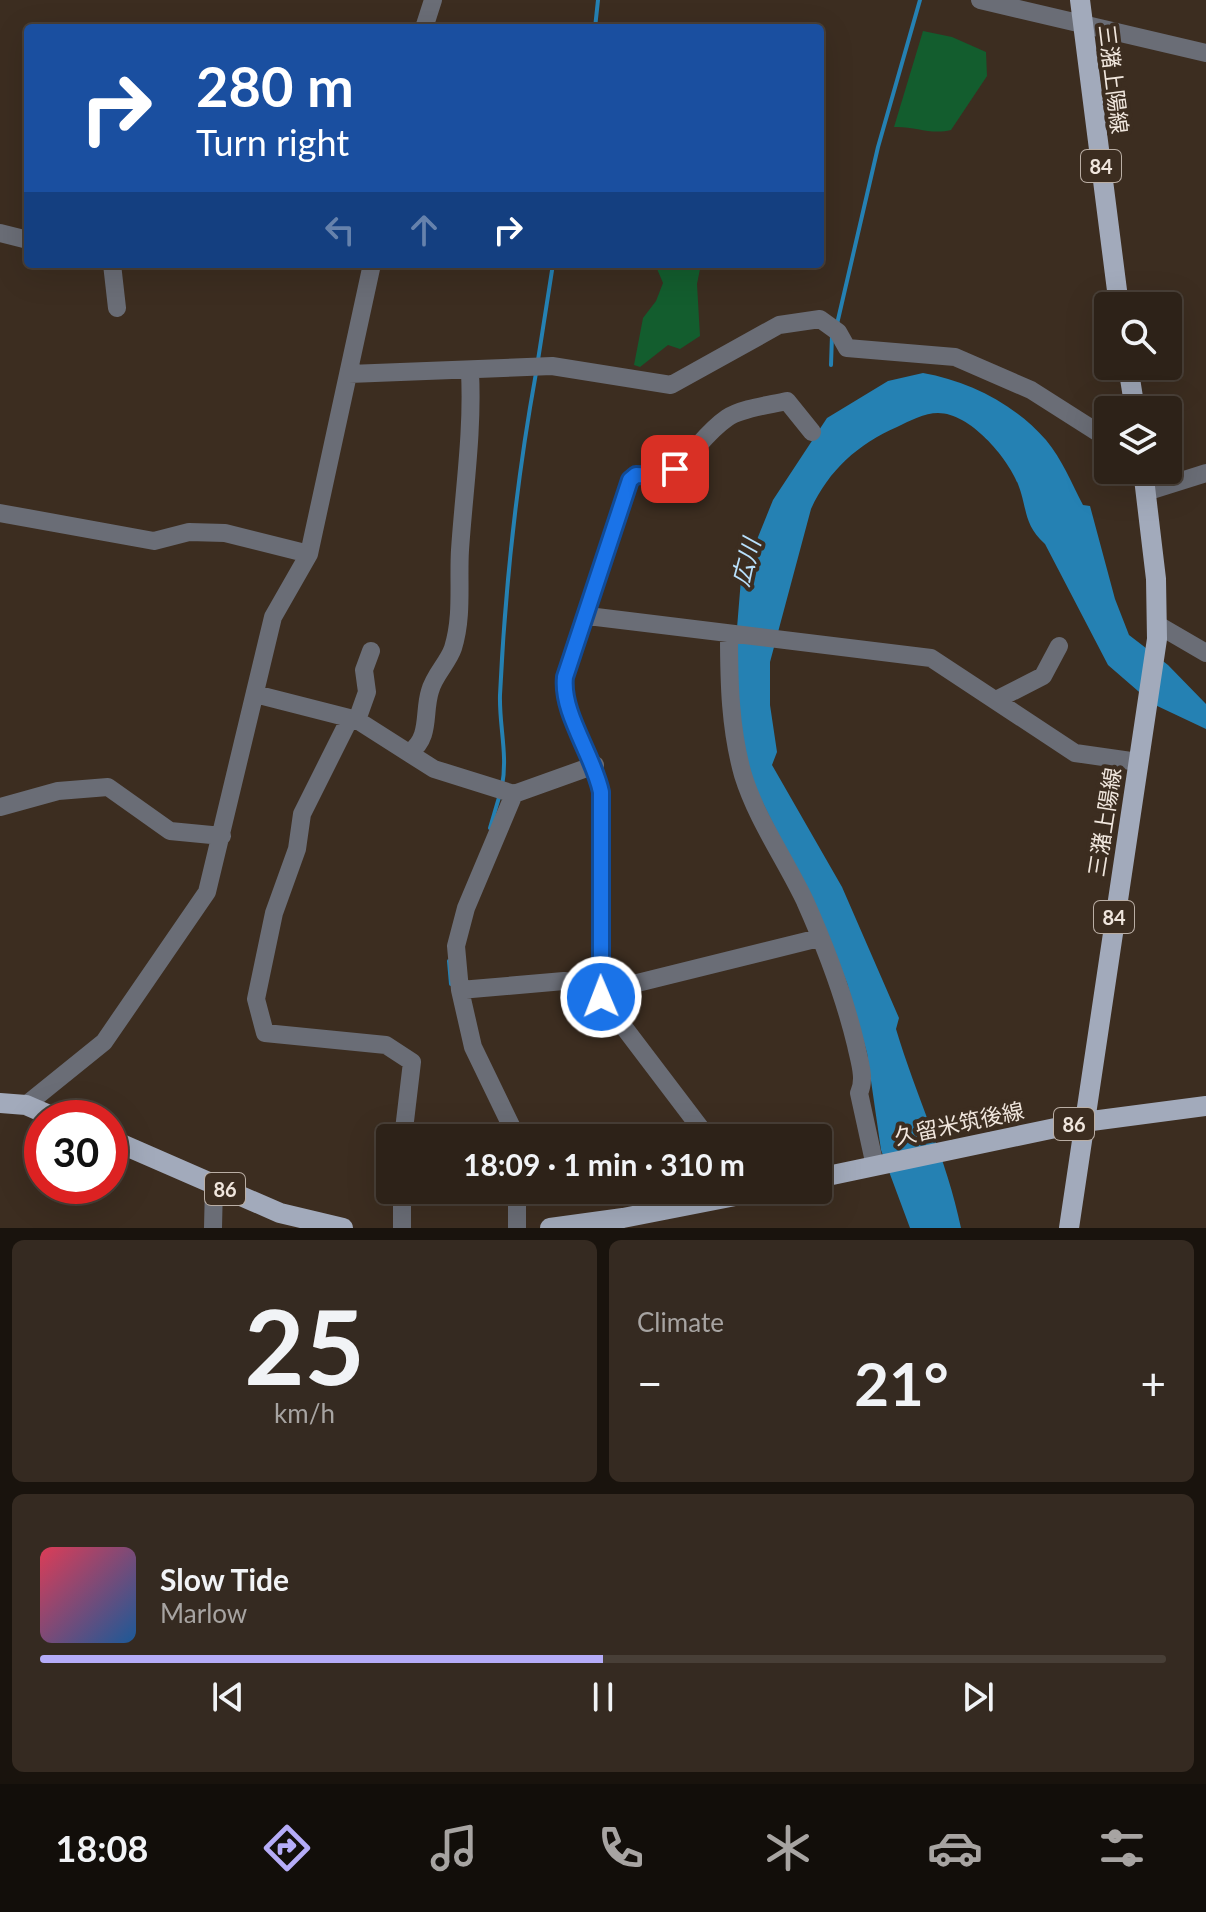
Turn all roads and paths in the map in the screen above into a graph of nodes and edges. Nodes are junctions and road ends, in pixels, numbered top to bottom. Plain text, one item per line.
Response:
1 (433, 0) edge
2 (980, 0) edge
3 (1080, 0) edge
4 (425, 24) edge
5 (1083, 26) junction
6 (1206, 53) edge
7 (0, 233) edge
8 (24, 239) edge
9 (112, 268) edge
10 (371, 268) edge
11 (1117, 292) edge
12 (117, 308) dead end
13 (470, 372) junction
14 (349, 374) junction
15 (1094, 430) edge
16 (812, 432) dead end
17 (1206, 473) edge
18 (1145, 484) edge
19 (1146, 492) junction
20 (0, 513) edge
21 (309, 554) junction
22 (588, 616) junction
23 (1157, 632) junction
24 (732, 635) junction
25 (1059, 646) dead end
26 (371, 651) dead end
27 (1206, 653) edge
28 (255, 694) junction
29 (996, 700) junction
30 (354, 719) junction
31 (410, 752) junction
32 (1138, 762) junction
33 (595, 765) junction
34 (514, 794) junction
35 (0, 807) edge
36 (222, 836) junction
37 (819, 938) junction
38 (460, 990) junction
39 (601, 994) junction
40 (32, 1100) edge
41 (0, 1103) edge
42 (24, 1105) edge
43 (1206, 1106) edge
44 (1084, 1122) junction
45 (405, 1124) edge
46 (510, 1124) edge
47 (698, 1124) edge
48 (128, 1147) edge
49 (877, 1165) junction
50 (832, 1175) edge
51 (214, 1184) junction
52 (402, 1204) edge
53 (517, 1204) edge
54 (682, 1204) edge
55 (213, 1228) edge
56 (343, 1228) edge
57 (402, 1228) edge
58 (517, 1228) edge
59 (550, 1228) edge
60 (1069, 1228) edge

1 - 4 street
2 - 5 street
3 - 5 main road, 三潴上陽線 / 84
5 - 6 street
5 - 11 main road, 三潴上陽線 / 84
7 - 8 street
9 - 12 street
10 - 14 street
13 - 14 street
13 - 15 street
13 - 31 street
14 - 21 street
16 - 22 street
17 - 19 street
18 - 19 main road, 三潴上陽線 / 84
19 - 23 main road, 三潴上陽線 / 84
20 - 21 street
21 - 28 street
22 - 24 street
22 - 33 street
23 - 27 street
23 - 32 main road, 三潴上陽線 / 84
24 - 29 street
24 - 37 street
25 - 29 street
26 - 30 street
28 - 30 street
28 - 36 street
29 - 32 street
30 - 31 street
30 - 45 street
31 - 34 street
32 - 44 main road, 三潴上陽線 / 84
33 - 34 street
33 - 39 street
34 - 38 street
35 - 36 street
36 - 40 street
37 - 39 street
37 - 49 street
38 - 39 street
38 - 46 street
39 - 47 street
41 - 42 main road
43 - 44 main road, 久留米筑後線 / 86
44 - 49 main road, 久留米筑後線 / 86
44 - 60 main road, 三潴上陽線 / 84
48 - 51 main road, 86
49 - 50 main road, 久留米筑後線 / 86
51 - 55 street
51 - 56 main road, 86
52 - 57 street
53 - 58 street
54 - 59 main road

